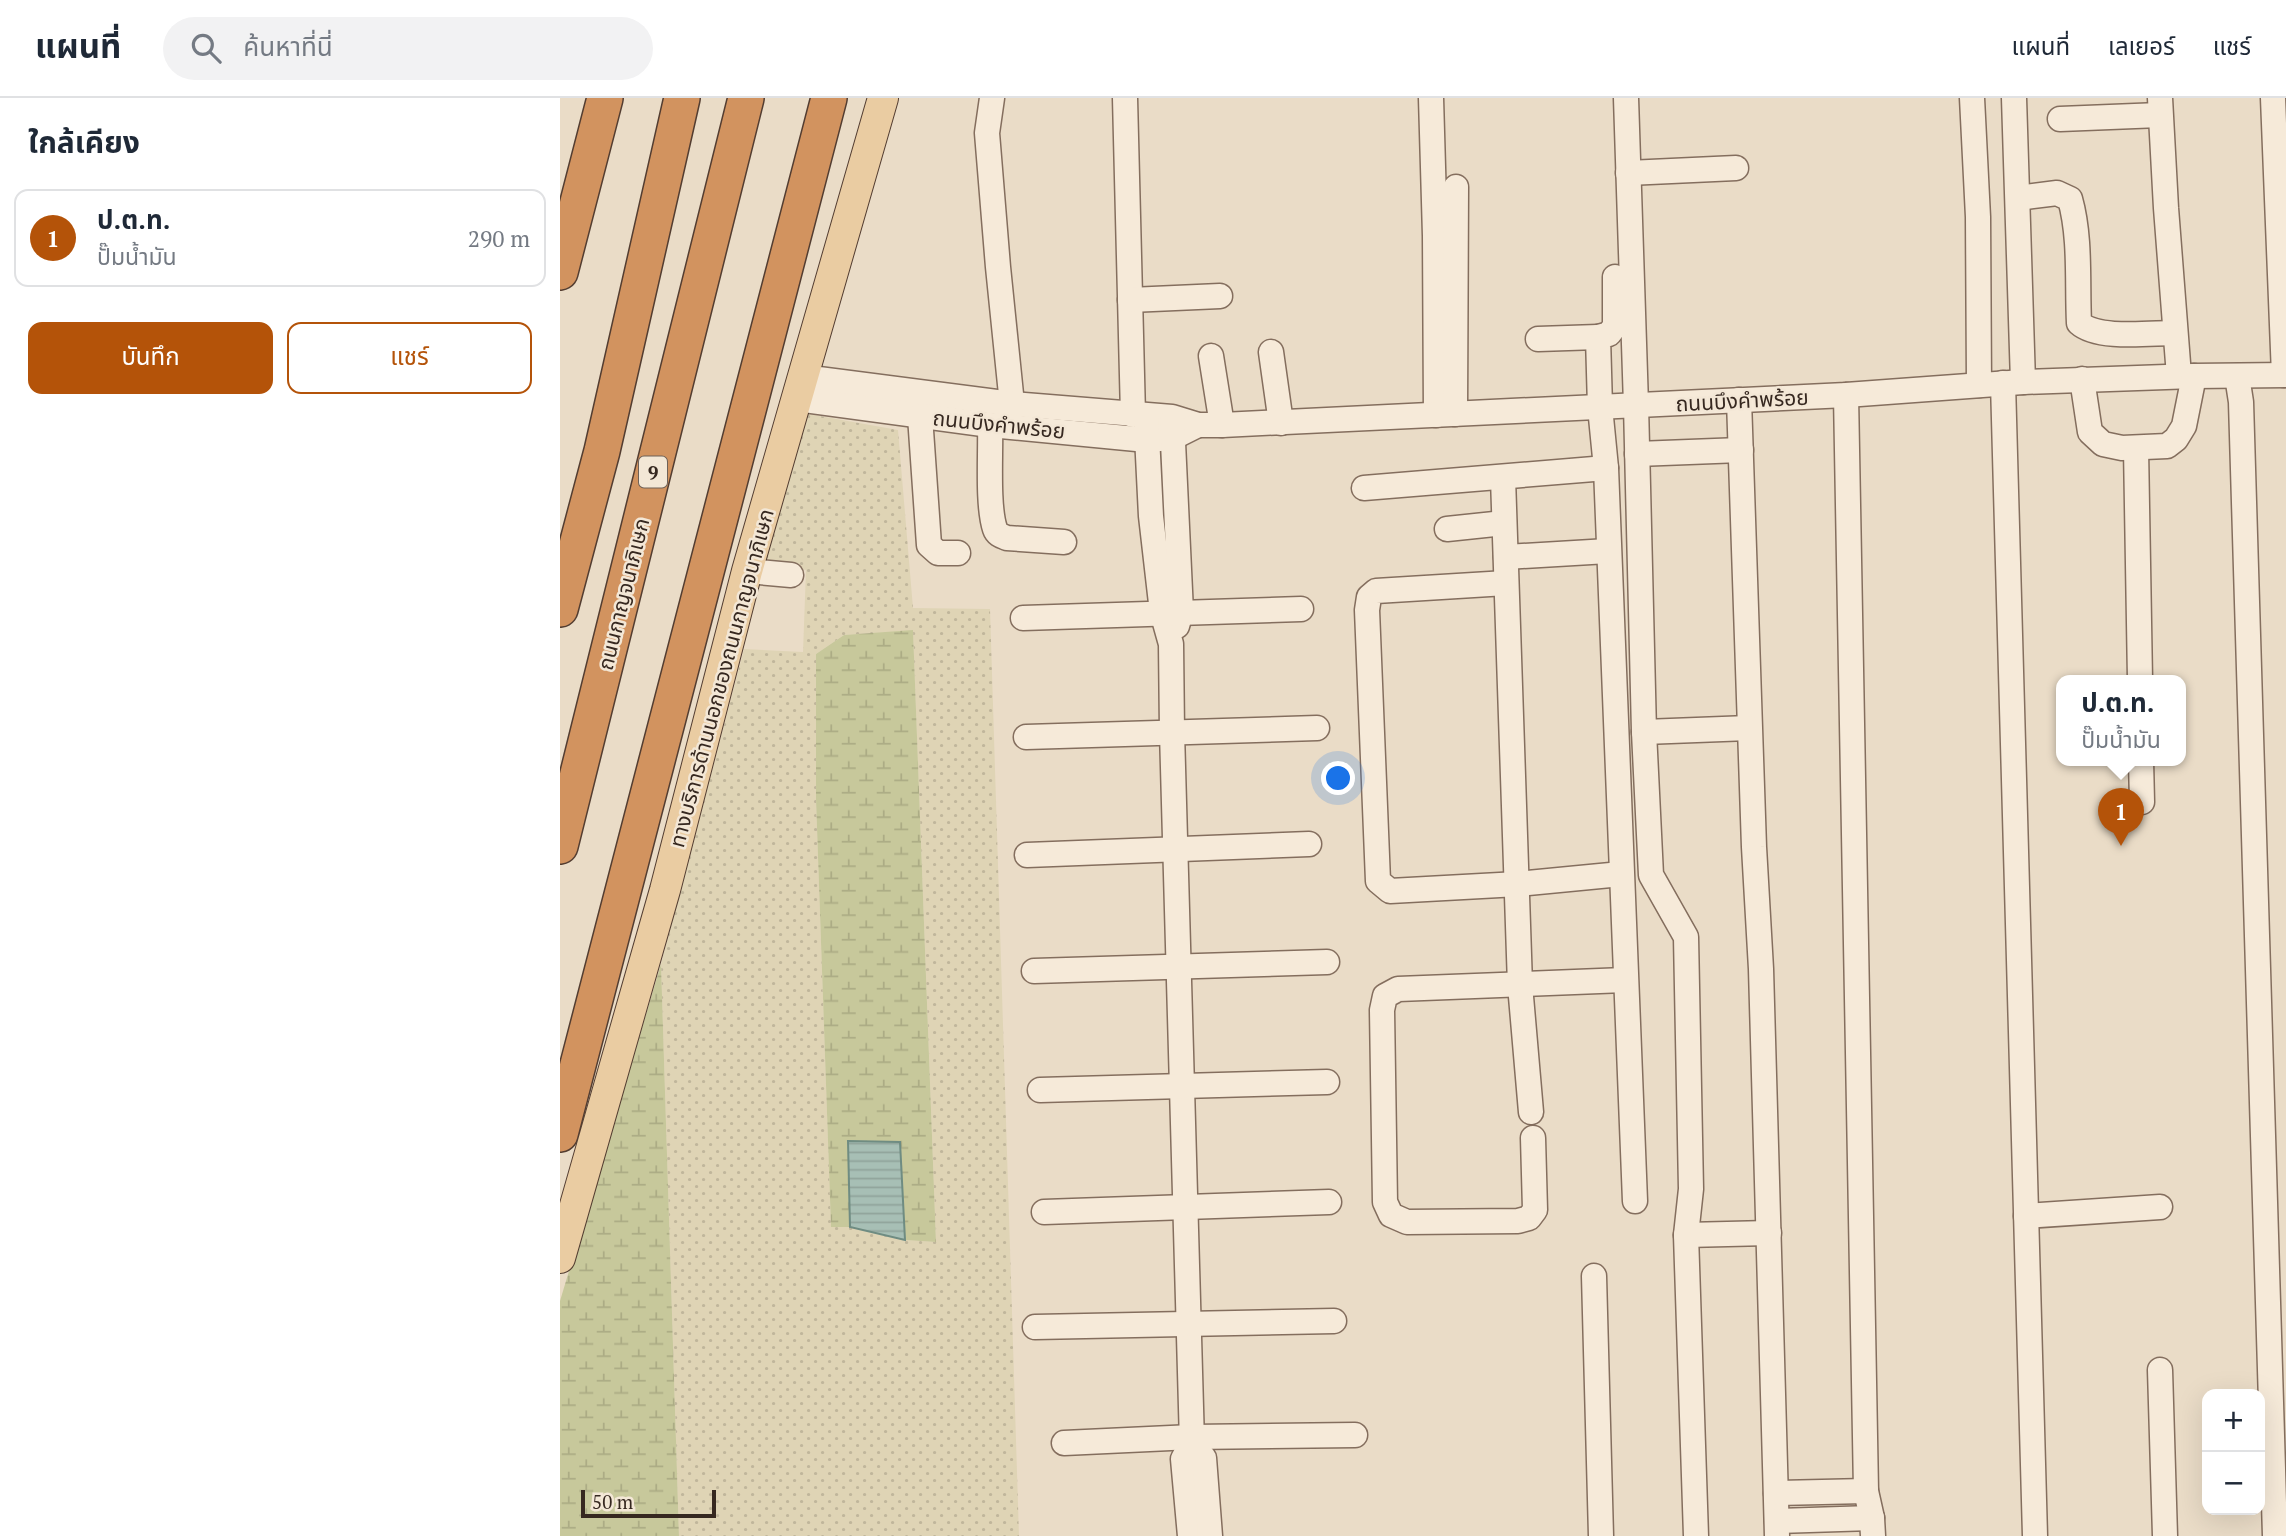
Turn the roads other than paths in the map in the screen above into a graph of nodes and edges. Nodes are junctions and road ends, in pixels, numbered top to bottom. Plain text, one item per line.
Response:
1 (605, 98) edge
2 (682, 98) edge
3 (746, 98) edge
4 (829, 98) edge
5 (883, 98) edge
6 (992, 98) edge
7 (1125, 98) edge
8 (1431, 98) edge
9 (1611, 98) edge
10 (1626, 98) edge
11 (1972, 98) edge
12 (2014, 98) edge
13 (2273, 98) edge
14 (2160, 107) edge
15 (2060, 119) dead end
16 (1736, 168) dead end
17 (1628, 173) junction
18 (1455, 187) dead end
19 (2018, 198) junction
20 (560, 272) edge
21 (1220, 296) dead end
22 (1130, 300) junction
23 (2175, 333) junction
24 (1598, 337) junction
25 (1538, 339) dead end
26 (1271, 352) dead end
27 (1211, 356) dead end
28 (2285, 375) edge
29 (2187, 376) junction
30 (2236, 376) junction
31 (2082, 379) junction
32 (2002, 383) junction
33 (800, 388) junction
34 (1846, 395) junction
35 (1739, 400) junction
36 (1012, 404) junction
37 (1636, 405) junction
38 (1600, 407) junction
39 (1446, 415) junction
40 (920, 416) junction
41 (1142, 424) junction
42 (1281, 424) junction
43 (990, 425) junction
44 (1210, 425) junction
45 (1172, 428) junction
46 (2136, 448) junction
47 (1741, 450) junction
48 (1637, 454) junction
49 (1606, 468) junction
50 (1503, 478) junction
51 (1364, 488) dead end
52 (1163, 515) junction
53 (1504, 523) junction
54 (1447, 529) dead end
55 (1064, 542) dead end
56 (1608, 551) junction
57 (958, 553) dead end
58 (1506, 557) junction
59 (747, 571) junction
60 (791, 575) dead end
61 (1506, 583) junction
62 (560, 609) edge
63 (1301, 609) dead end
64 (1172, 612) junction
65 (1023, 618) dead end
66 (2140, 675) edge
67 (1317, 728) dead end
68 (1749, 728) junction
69 (1172, 732) junction
70 (1644, 732) junction
71 (1026, 737) dead end
72 (2141, 766) edge
73 (2142, 802) dead end
74 (1309, 844) dead end
75 (560, 846) edge
76 (1175, 850) junction
77 (1027, 855) dead end
78 (1622, 874) junction
79 (1518, 884) junction
80 (1328, 962) dead end
81 (1179, 968) junction
82 (1034, 971) dead end
83 (1625, 980) junction
84 (1520, 985) junction
85 (1327, 1082) dead end
86 (1182, 1084) junction
87 (1041, 1090) dead end
88 (1531, 1112) dead end
89 (560, 1134) edge
90 (1533, 1138) dead end
91 (1634, 1201) dead end
92 (1329, 1202) dead end
93 (1186, 1206) junction
94 (2160, 1207) dead end
95 (1044, 1212) dead end
96 (2026, 1216) junction
97 (1769, 1233) junction
98 (1686, 1235) junction
99 (560, 1258) edge
100 (1594, 1276) dead end
101 (1334, 1321) dead end
102 (1189, 1326) junction
103 (1035, 1327) dead end
104 (2160, 1370) dead end
105 (1355, 1435) dead end
106 (1192, 1440) junction
107 (1064, 1443) dead end
108 (1866, 1491) junction
109 (1776, 1493) junction
110 (1873, 1527) edge
111 (1777, 1528) edge
112 (1190, 1536) edge
113 (1210, 1536) edge
114 (1601, 1536) edge
115 (1696, 1536) edge
116 (2035, 1536) edge
117 (2165, 1536) edge
118 (2276, 1536) edge

1 - 20 highway
2 - 62 highway
3 - 75 highway, ถนนกาญจนาภิเษก / 9
4 - 89 highway
5 - 33 main road, ทางบริการด้านนอกของถนนกาญจนาภิเษก
6 - 36 street
7 - 22 street
8 - 39 street
9 - 24 street
10 - 17 street
11 - 32 street
12 - 19 street
13 - 28 street
14 - 15 street
14 - 23 street
16 - 17 street
17 - 37 street
18 - 39 street
19 - 23 street
19 - 32 street
21 - 22 street
22 - 41 street
23 - 29 street
24 - 25 street
24 - 38 street
26 - 42 street
27 - 44 street
28 - 30 street, ถนนบึงคำพร้อย
29 - 30 street, ถนนบึงคำพร้อย
29 - 31 street, ถนนบึงคำพร้อย
29 - 46 street
30 - 118 street
31 - 32 street, ถนนบึงคำพร้อย
31 - 46 street
32 - 34 street, ถนนบึงคำพร้อย
32 - 96 street
33 - 36 street, ถนนบึงคำพร้อย
33 - 40 street, ถนนบึงคำพร้อย
33 - 59 main road, ทางบริการด้านนอกของถนนกาญจนาภิเษก
34 - 35 street, ถนนบึงคำพร้อย
34 - 108 street
35 - 37 street, ถนนบึงคำพร้อย
35 - 47 street
36 - 41 street, ถนนบึงคำพร้อย
37 - 38 street, ถนนบึงคำพร้อย
37 - 48 street
38 - 39 street, ถนนบึงคำพร้อย
38 - 49 street
39 - 42 street, ถนนบึงคำพร้อย
40 - 43 street, ถนนบึงคำพร้อย
40 - 57 street
41 - 43 street, ถนนบึงคำพร้อย
41 - 45 street, ถนนบึงคำพร้อย
41 - 52 street
42 - 44 street, ถนนบึงคำพร้อย
43 - 55 street
44 - 45 street, ถนนบึงคำพร้อย
45 - 52 street
46 - 66 street
47 - 48 street
47 - 68 street
48 - 70 street
49 - 50 street
49 - 56 street
50 - 51 street
50 - 53 street
52 - 64 street
53 - 54 street
53 - 58 street
56 - 58 street
56 - 78 street
58 - 61 street
59 - 60 street
59 - 99 main road, ทางบริการด้านนอกของถนนกาญจนาภิเษก
61 - 79 street
61 - 79 street
63 - 64 street
64 - 65 street
64 - 69 street
67 - 69 street
68 - 70 street
68 - 97 street
69 - 71 street
69 - 76 street
70 - 98 street
72 - 73 street
74 - 76 street
76 - 77 street
76 - 81 street
78 - 79 street
78 - 83 street
79 - 84 street
80 - 81 street
81 - 82 street
81 - 86 street
83 - 84 street
83 - 91 street
84 - 88 street
84 - 90 street
85 - 86 street
86 - 87 street
86 - 93 street
92 - 93 street
93 - 95 street
93 - 102 street
94 - 96 street
96 - 116 street
97 - 98 street
97 - 109 street
98 - 115 street
100 - 114 street
101 - 102 street
102 - 103 street
102 - 106 street
104 - 117 street
105 - 106 street
106 - 107 street
106 - 112 street
106 - 113 street
108 - 109 street
108 - 110 street
109 - 111 street
110 - 111 street

